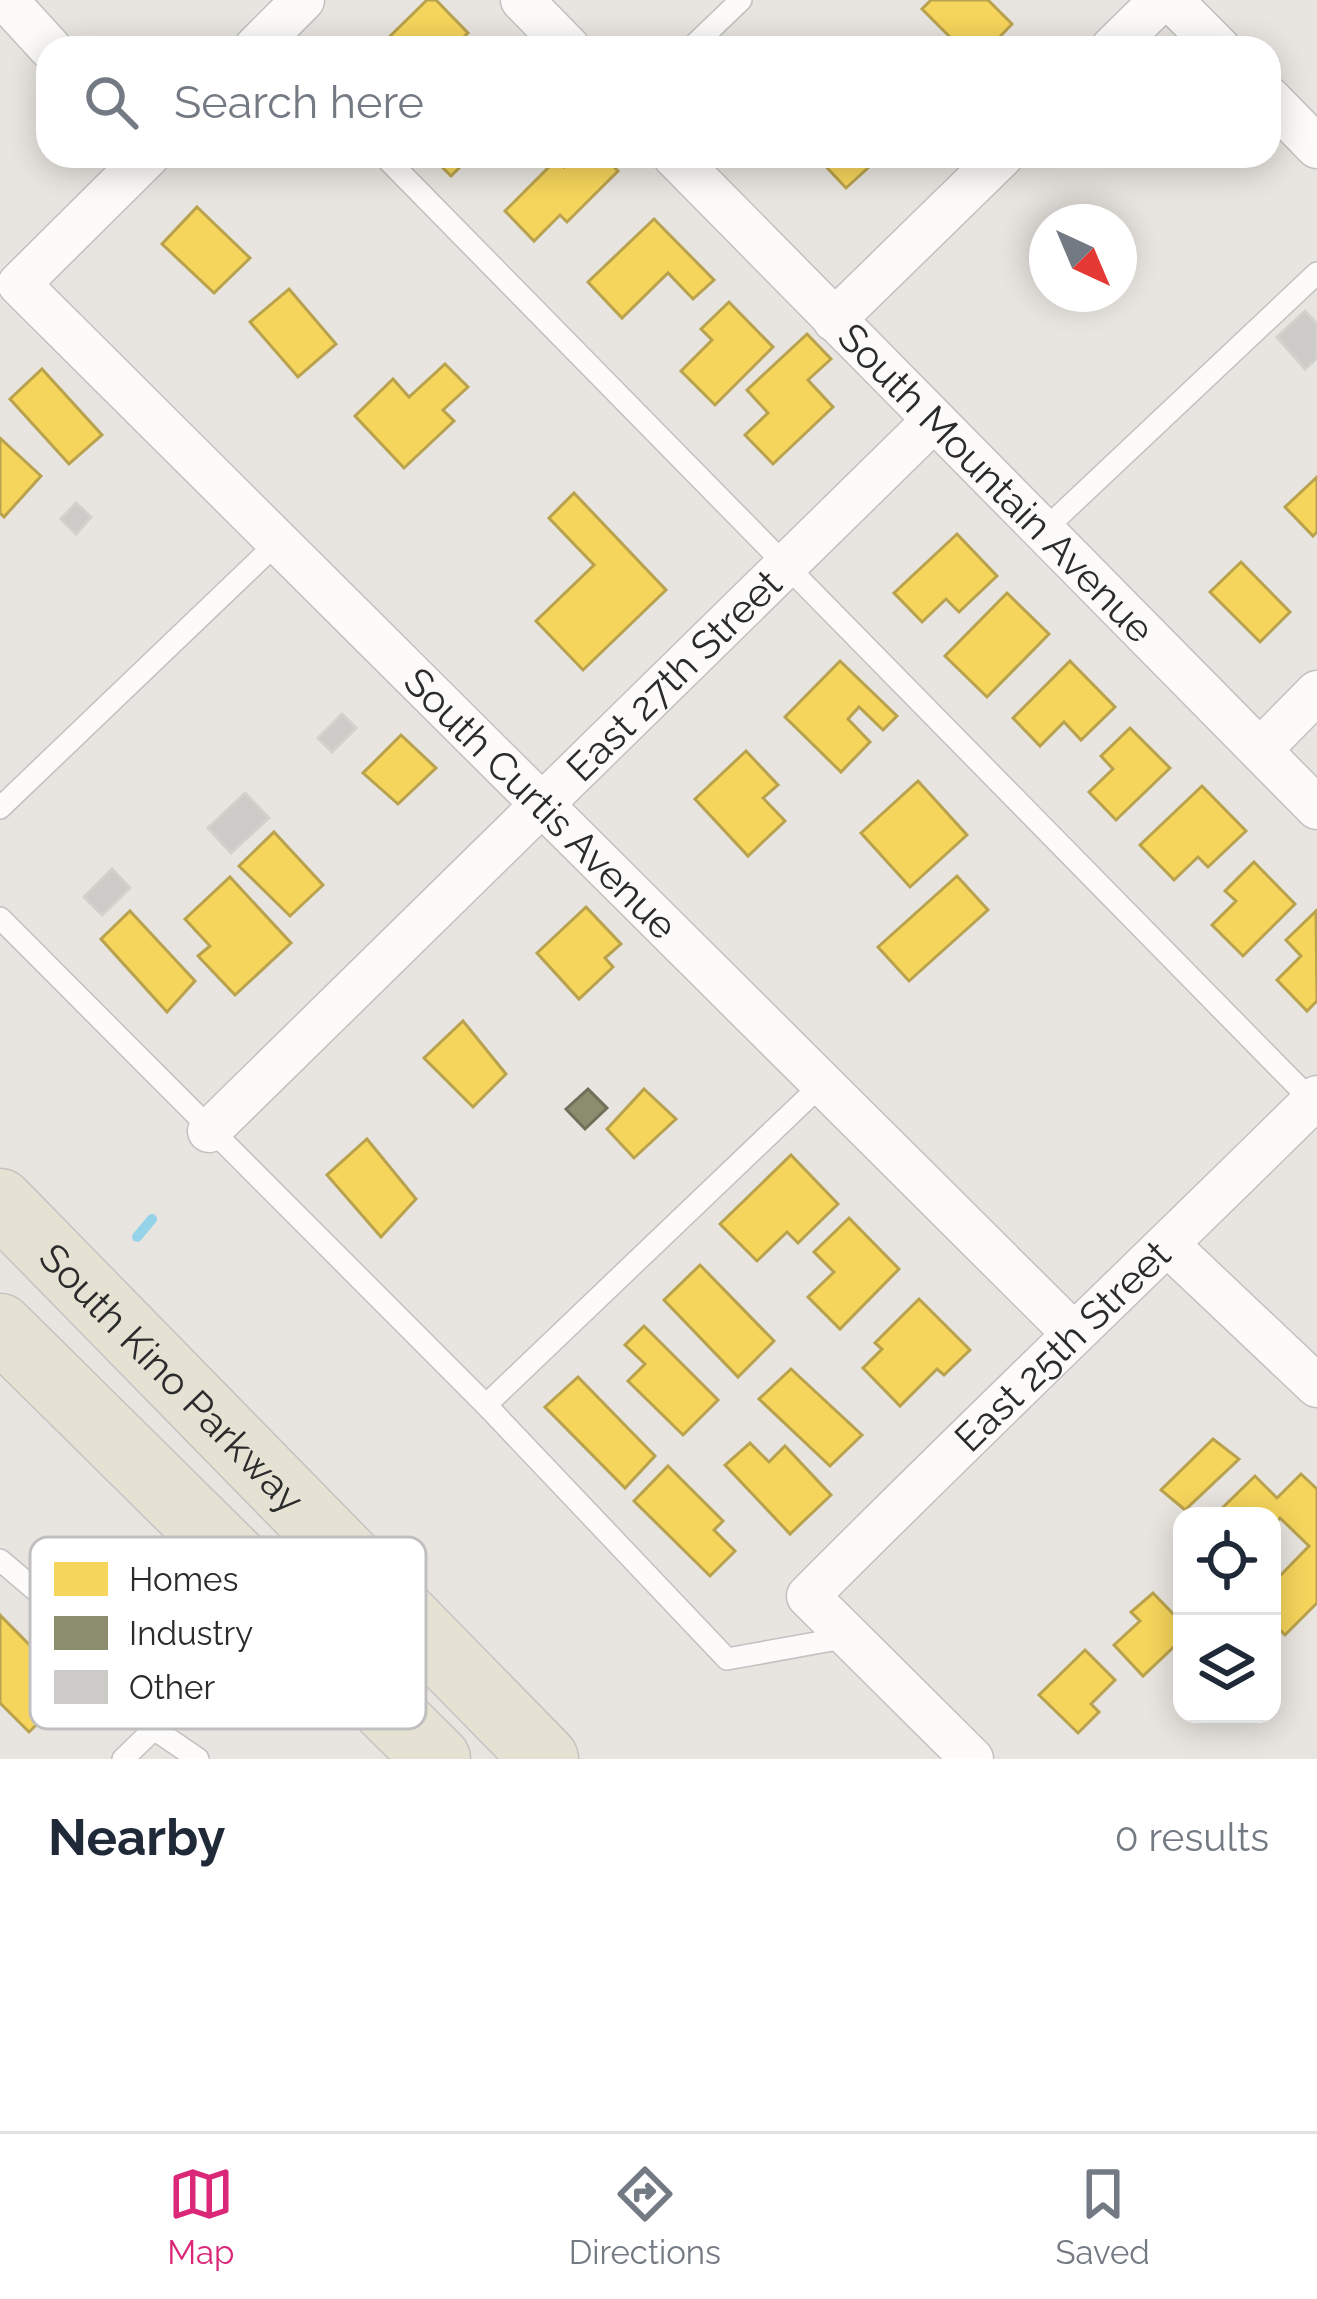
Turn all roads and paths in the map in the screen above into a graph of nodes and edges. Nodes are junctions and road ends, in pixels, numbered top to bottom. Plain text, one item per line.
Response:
1 (6, 0) edge
2 (303, 0) edge
3 (522, 0) edge
4 (741, 0) edge
5 (1161, 0) edge
6 (1171, 0) edge
7 (39, 36) edge
8 (273, 36) edge
9 (557, 36) edge
10 (704, 36) edge
11 (1124, 36) edge
12 (1207, 36) edge
13 (1281, 110) edge
14 (1317, 147) edge
15 (136, 168) edge
16 (396, 168) edge
17 (686, 168) edge
18 (990, 168) edge
19 (1317, 273) edge
20 (15, 288) edge
21 (834, 320) junction
22 (934, 420) junction
23 (1043, 531) junction
24 (277, 543) junction
25 (786, 566) junction
26 (1317, 692) edge
27 (1260, 750) junction
28 (539, 807) junction
29 (0, 808) edge
30 (1317, 808) edge
31 (0, 918) edge
32 (821, 1085) junction
33 (1315, 1099) edge
34 (209, 1131) junction
35 (0, 1202) edge
36 (1168, 1245) junction
37 (0, 1327) edge
38 (1071, 1331) junction
39 (1317, 1386) edge
40 (486, 1405) junction
41 (212, 1537) edge
42 (330, 1537) edge
43 (0, 1560) edge
44 (30, 1585) edge
45 (426, 1633) edge
46 (426, 1635) edge
47 (850, 1637) junction
48 (154, 1729) joint
49 (407, 1729) edge
50 (123, 1759) edge
51 (198, 1759) edge
52 (437, 1759) edge
53 (545, 1759) edge
54 (561, 1759) edge
55 (972, 1759) edge

1 - 7 street
2 - 8 street
3 - 9 street
4 - 10 lane
5 - 11 street
6 - 12 street
13 - 14 street
15 - 20 street
16 - 25 lane
17 - 21 street, South Mountain Avenue
18 - 21 street
19 - 23 lane
20 - 24 street, South Curtis Avenue
21 - 22 street, South Mountain Avenue
22 - 23 street, South Mountain Avenue
22 - 25 street, East 27th Street
23 - 27 street, South Mountain Avenue
24 - 28 street, South Curtis Avenue
24 - 29 lane
25 - 28 street, East 27th Street
25 - 33 lane
26 - 27 street
27 - 30 street, South Mountain Avenue
28 - 32 street, South Curtis Avenue
28 - 34 street, East 27th Street
31 - 34 lane
32 - 38 street, South Curtis Avenue
32 - 40 lane
33 - 36 street, East 25th Street
34 - 40 lane
35 - 42 main road, South Kino Parkway
36 - 38 street, East 25th Street
36 - 39 street
37 - 41 main road
38 - 47 street, East 25th Street
40 - 47 lane
43 - 44 lane
45 - 54 main road
46 - 53 main road, South Kino Parkway
47 - 55 street
48 - 50 lane
48 - 51 lane
49 - 52 main road

